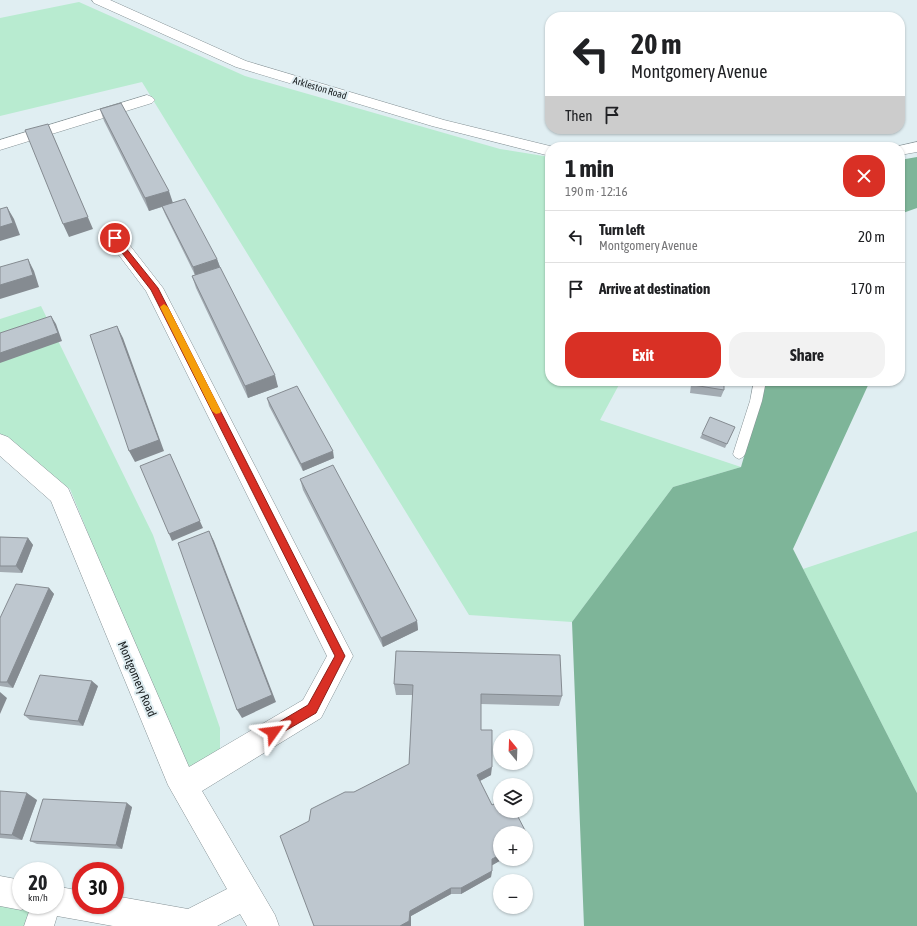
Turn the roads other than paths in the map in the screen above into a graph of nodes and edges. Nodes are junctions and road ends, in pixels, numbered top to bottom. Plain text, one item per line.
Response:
1 (99, 0) edge
2 (147, 100) dead end
3 (0, 145) edge
4 (917, 147) edge
5 (905, 149) edge
6 (545, 150) edge
7 (115, 238) dead end
8 (759, 386) edge
9 (0, 443) edge
10 (739, 454) dead end
11 (184, 786) junction
12 (0, 891) edge
13 (12, 893) edge
14 (246, 895) junction
15 (64, 903) edge
16 (43, 914) edge
17 (39, 926) edge
18 (264, 926) edge

1 - 6 street, Arkleston Road
2 - 3 street
4 - 5 street
7 - 11 street
8 - 10 lane
9 - 11 street, Montgomery Road
11 - 14 street, Montgomery Road
12 - 13 street
14 - 15 street
14 - 18 street, Montgomery Road
16 - 17 street

